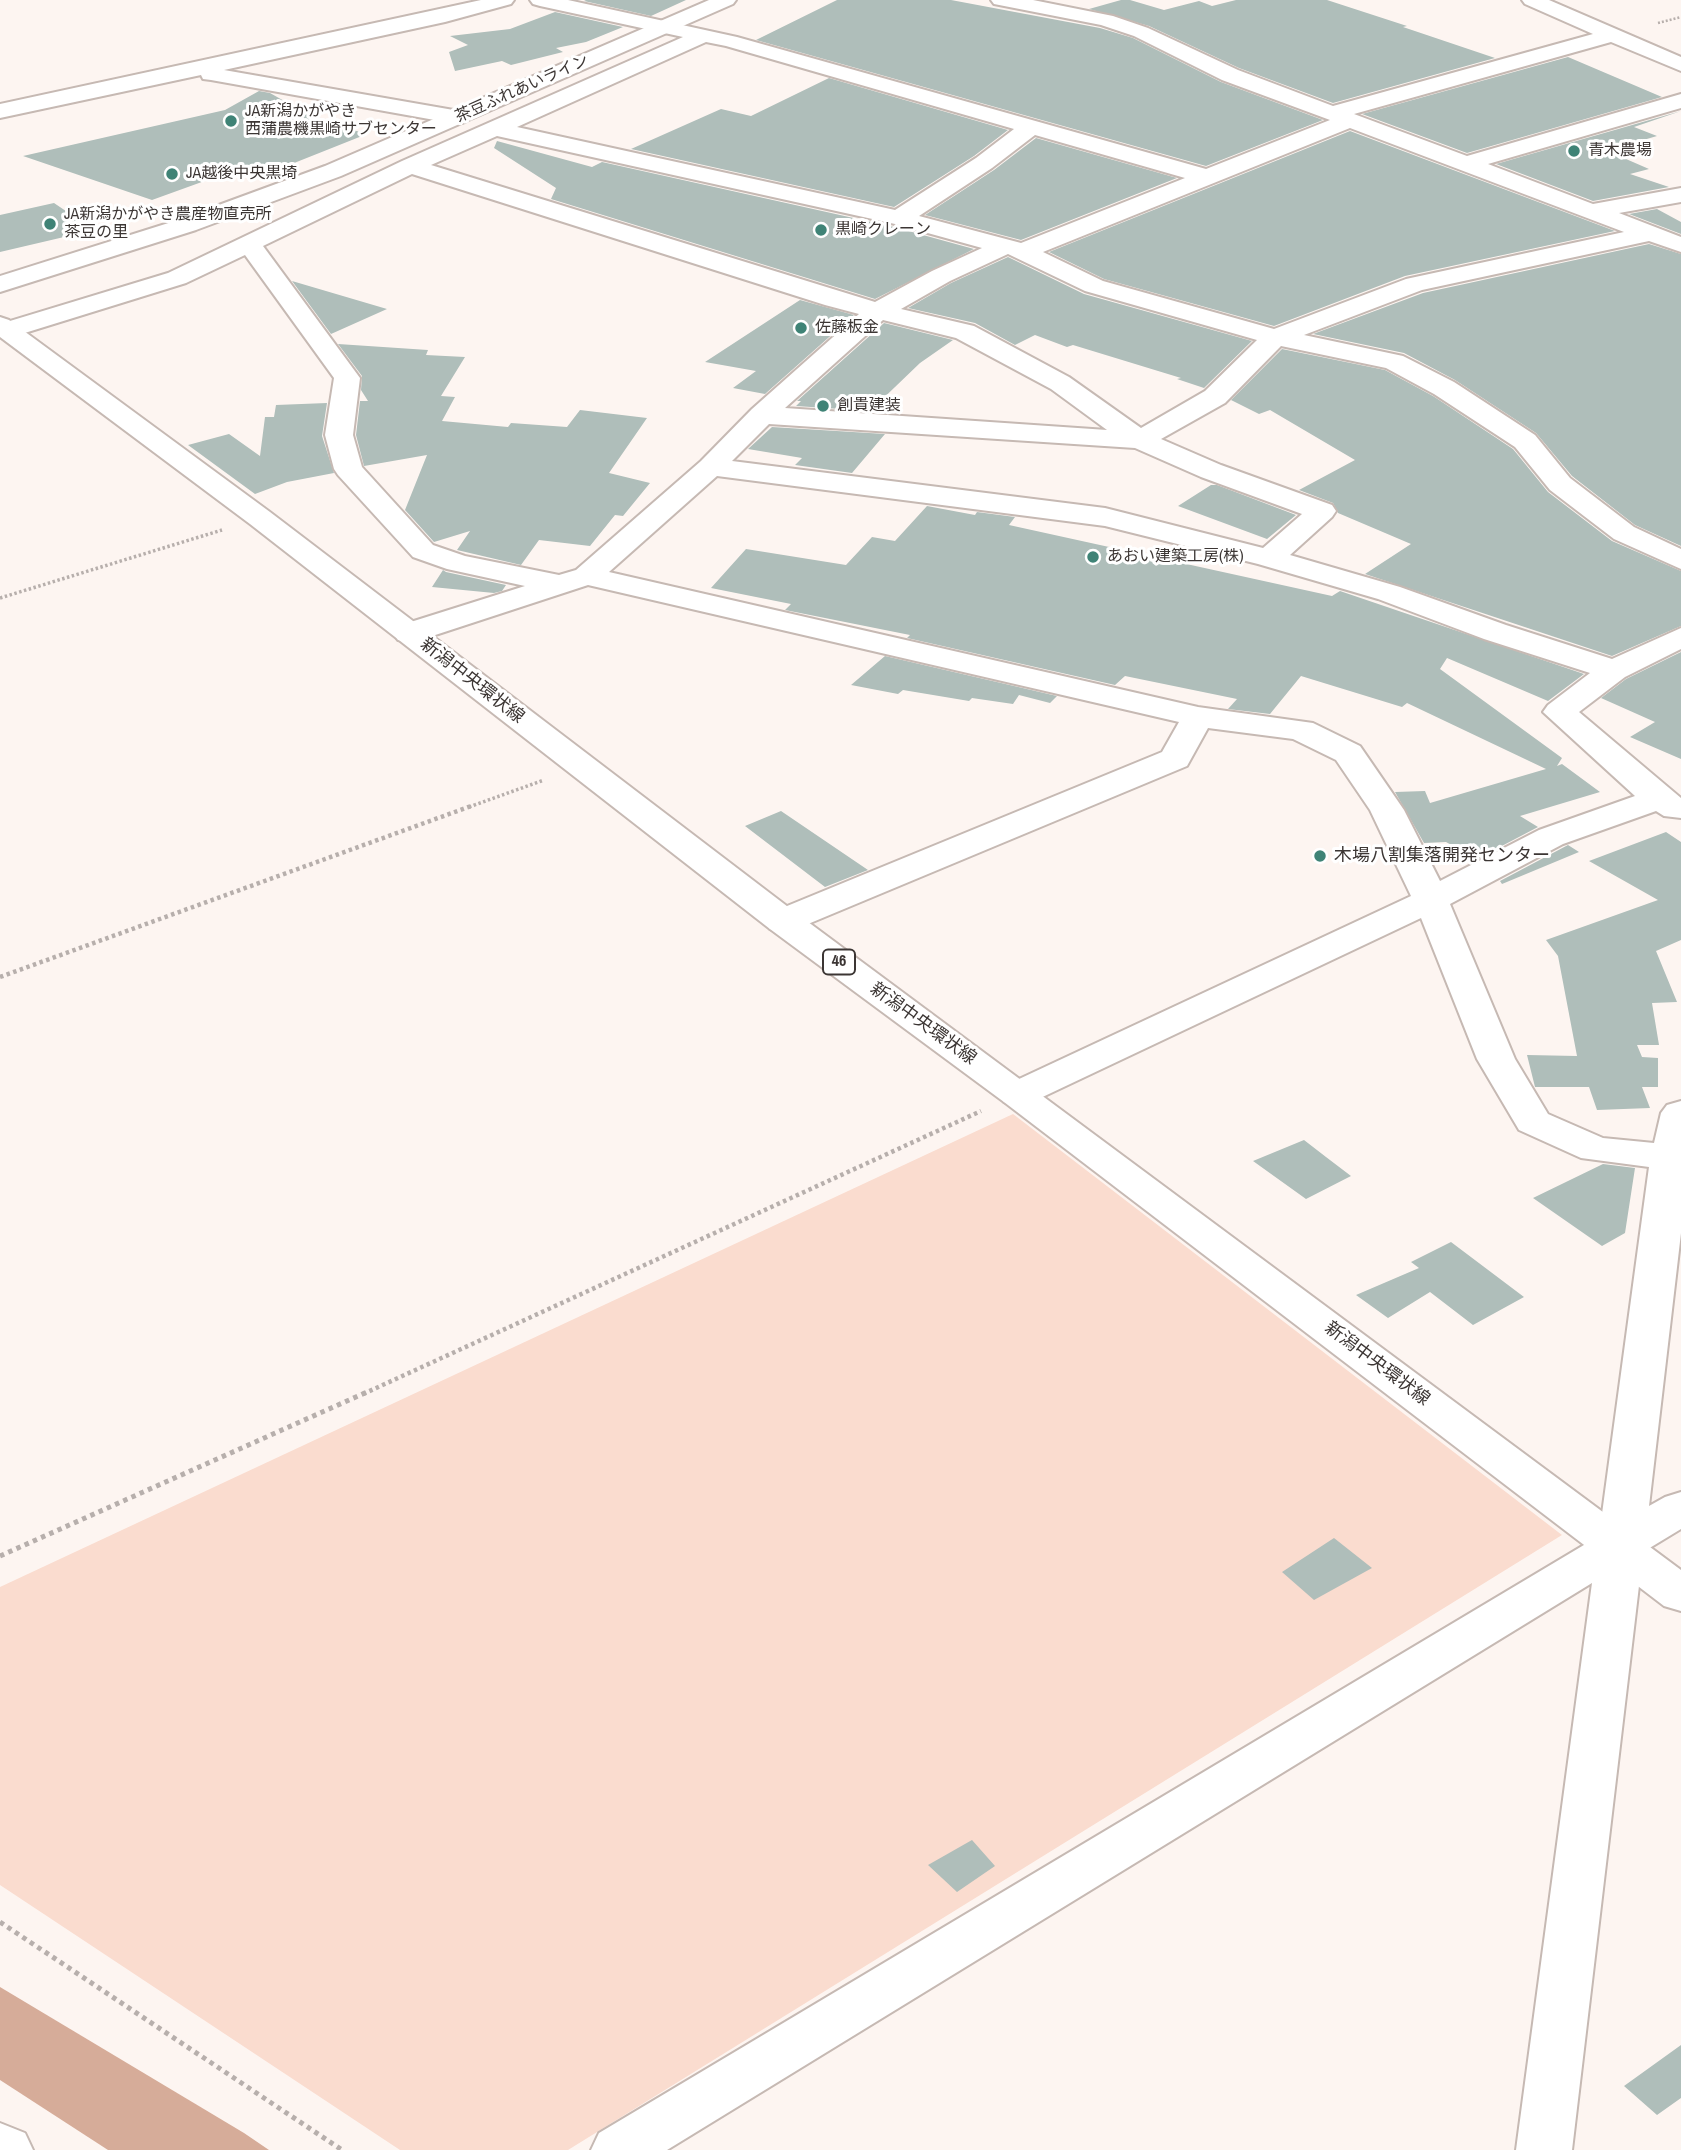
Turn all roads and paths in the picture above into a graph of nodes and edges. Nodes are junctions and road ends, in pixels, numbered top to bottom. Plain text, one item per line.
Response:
1 (504, 0) edge
2 (540, 0) edge
3 (726, 0) edge
4 (1001, 0) edge
5 (1532, 0) edge
6 (667, 26) junction
7 (705, 35) junction
8 (1613, 35) junction
9 (1681, 65) edge
10 (192, 70) junction
11 (1681, 102) edge
12 (0, 111) edge
13 (1341, 116) junction
14 (457, 117) junction
15 (1031, 127) junction
16 (497, 129) junction
17 (1469, 163) junction
18 (410, 166) junction
19 (1205, 176) junction
20 (1681, 195) edge
21 (1595, 211) junction
22 (899, 218) junction
23 (1654, 233) junction
24 (248, 242) junction
25 (1681, 244) edge
26 (1014, 249) junction
27 (0, 284) edge
28 (875, 313) junction
29 (3, 328) edge
30 (1275, 337) junction
31 (762, 415) junction
32 (1140, 440) junction
33 (711, 467) junction
34 (260, 519) junction
35 (1269, 558) junction
36 (1681, 560) edge
37 (574, 580) junction
38 (0, 598) edge
39 (410, 633) junction
40 (1681, 637) edge
41 (1614, 670) junction
42 (1198, 717) junction
43 (581, 766) junction
44 (1670, 806) edge
45 (1432, 900) junction
46 (783, 921) junction
47 (0, 977) edge
48 (1018, 1094) junction
49 (1681, 1113) edge
50 (1675, 1158) edge
51 (1681, 1508) edge
52 (1620, 1546) junction
53 (0, 1556) edge
54 (1681, 1594) edge
55 (0, 1922) edge
56 (0, 2147) edge
57 (5, 2150) edge
58 (342, 2150) edge
59 (619, 2150) edge
60 (1544, 2150) edge

1 - 10 main road
2 - 6 main road
3 - 6 main road, 茶豆ふれあいライン
4 - 13 main road
5 - 8 main road
6 - 7 main road
6 - 14 main road, 茶豆ふれあいライン
7 - 15 main road
7 - 16 main road
8 - 9 main road
8 - 13 main road
10 - 12 main road
10 - 14 main road
11 - 17 main road
13 - 17 main road
13 - 19 main road
14 - 27 main road, 茶豆ふれあいライン
15 - 19 main road
15 - 22 main road
16 - 18 main road
16 - 22 main road
17 - 21 main road
18 - 24 main road
18 - 28 main road
19 - 26 main road
20 - 21 main road
21 - 23 main road
22 - 26 main road
23 - 25 main road
23 - 30 main road
24 - 29 main road
24 - 37 main road
26 - 28 main road
26 - 30 main road
28 - 31 main road
28 - 32 main road
29 - 34 main road, 新潟中央環状線 / 46
30 - 32 main road
30 - 36 main road
31 - 32 main road
31 - 33 main road
32 - 35 main road
33 - 35 main road
33 - 37 main road
34 - 38 path
34 - 39 main road, 新潟中央環状線 / 46
35 - 41 main road
37 - 39 main road
37 - 42 main road
39 - 43 main road, 新潟中央環状線 / 46
40 - 41 main road
41 - 44 main road
42 - 45 main road
42 - 46 main road
43 - 46 main road, 新潟中央環状線 / 46
43 - 47 path
44 - 45 main road
45 - 48 main road
45 - 50 main road
46 - 48 main road, 新潟中央環状線 / 46
48 - 52 main road, 新潟中央環状線 / 46
48 - 53 path
49 - 50 main road
50 - 52 main road
51 - 52 main road
52 - 54 main road, 新潟中央環状線 / 46
52 - 59 main road
52 - 60 main road
55 - 58 path
56 - 57 main road

